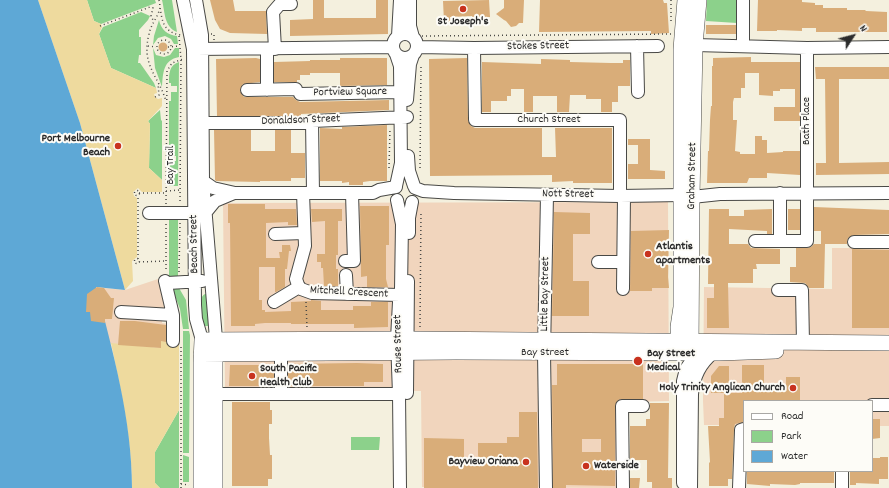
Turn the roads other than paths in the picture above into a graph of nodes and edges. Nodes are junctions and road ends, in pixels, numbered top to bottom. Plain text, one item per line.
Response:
1 (183, 0) edge
2 (196, 0) edge
3 (400, 0) edge
4 (410, 0) edge
5 (677, 0) edge
6 (685, 0) edge
7 (699, 0) edge
8 (743, 0) edge
9 (291, 4) dead end
10 (398, 36) junction
11 (417, 45) junction
12 (637, 46) junction
13 (658, 46) dead end
14 (743, 46) junction
15 (688, 47) junction
16 (889, 47) edge
17 (474, 48) junction
18 (807, 48) junction
19 (271, 49) junction
20 (394, 51) junction
21 (197, 52) junction
22 (247, 90) dead end
23 (267, 90) junction
24 (400, 92) junction
25 (638, 92) dead end
26 (404, 118) junction
27 (312, 121) junction
28 (199, 123) junction
29 (203, 181) junction
30 (235, 193) junction
31 (308, 193) junction
32 (352, 193) junction
33 (396, 193) junction
34 (780, 193) junction
35 (889, 193) edge
36 (414, 194) junction
37 (807, 194) junction
38 (547, 195) junction
39 (622, 196) junction
40 (687, 196) junction
41 (200, 207) junction
42 (149, 213) dead end
43 (304, 233) junction
44 (274, 234) dead end
45 (780, 240) junction
46 (755, 241) dead end
47 (854, 242) dead end
48 (889, 242) edge
49 (345, 261) dead end
50 (598, 262) dead end
51 (623, 262) junction
52 (346, 275) dead end
53 (211, 281) junction
54 (195, 282) junction
55 (303, 289) junction
56 (623, 289) dead end
57 (778, 290) dead end
58 (347, 294) junction
59 (400, 295) junction
60 (274, 302) dead end
61 (121, 312) dead end
62 (173, 315) junction
63 (177, 343) road end
64 (803, 343) junction
65 (889, 343) edge
66 (402, 346) junction
67 (209, 347) junction
68 (281, 347) junction
69 (544, 347) junction
70 (711, 347) junction
71 (687, 348) junction
72 (889, 351) edge
73 (215, 394) junction
74 (282, 394) junction
75 (399, 394) junction
76 (687, 397) junction
77 (873, 405) edge
78 (889, 405) edge
79 (643, 406) dead end
80 (743, 430) edge
81 (842, 472) edge
82 (201, 488) edge
83 (215, 488) edge
84 (400, 488) edge
85 (407, 488) edge
86 (546, 488) edge
87 (623, 488) edge
88 (683, 488) edge
89 (691, 488) edge
90 (740, 488) edge
91 (842, 488) edge

1 - 21 street, Beach Street
2 - 21 street, Beach Street
3 - 10 street
4 - 11 street, Rouse Street
5 - 15 street, Graham Street
6 - 15 main road, Graham Street
7 - 15 main road, Graham Street
8 - 14 street
9 - 19 street
10 - 11 street
10 - 20 street
11 - 17 street, Stokes Street
11 - 20 street
11 - 26 street, Rouse Street
12 - 13 street, Stokes Street
12 - 17 street, Stokes Street
12 - 25 street
14 - 15 street
14 - 18 street
15 - 40 main road, Graham Street
16 - 18 street
17 - 39 street, Church Street
18 - 37 street, Bath Place
19 - 20 street
19 - 21 street
19 - 23 street
20 - 24 street, Rouse Street
21 - 28 street, Beach Street
22 - 23 street, Portview Square
23 - 24 street, Portview Square
24 - 26 street, Rouse Street
26 - 27 street, Donaldson Street
26 - 33 street, Rouse Street
26 - 36 street, Rouse Street
27 - 28 street, Donaldson Street
27 - 31 street, Mitchell Crescent
28 - 29 street, Beach Street
28 - 41 street, Beach Street
29 - 30 street
29 - 41 street, Beach Street
30 - 31 street
30 - 41 street
31 - 32 street
31 - 43 street, Mitchell Crescent
32 - 33 street
32 - 49 street
33 - 36 street
33 - 36 street
33 - 59 street, Rouse Street
34 - 37 street, Nott Street
34 - 40 street, Nott Street
34 - 45 street
35 - 37 street, Nott Street
36 - 38 street, Nott Street
36 - 66 street, Rouse Street
37 - 45 street, Bath Place
38 - 39 street, Nott Street
38 - 69 street, Little Bay Street
39 - 40 street, Nott Street
39 - 51 street
40 - 71 main road, Graham Street
41 - 42 street
41 - 53 street, Beach Street
41 - 54 street, Beach Street
43 - 44 street
43 - 55 street, Mitchell Crescent
45 - 46 street
47 - 48 street
50 - 51 street
51 - 56 street
52 - 58 street
53 - 54 street
53 - 67 street, Beach Street
54 - 62 street
54 - 67 street, Beach Street
55 - 58 street, Mitchell Crescent
55 - 60 street, Mitchell Crescent
57 - 64 street
58 - 59 street, Mitchell Crescent
59 - 66 street, Rouse Street
61 - 62 street
62 - 63 street
64 - 65 main road, Bay Street
64 - 70 main road, Bay Street
66 - 68 main road, Bay Street
66 - 68 main road, Bay Street
66 - 69 main road, Bay Street
66 - 75 street, Rouse Street
66 - 85 street, Rouse Street
67 - 68 main road, Bay Street
67 - 73 main road, Beach Street
67 - 82 main road, Beach Street
68 - 74 street
69 - 71 main road, Bay Street
69 - 86 street, Little Bay Street
70 - 71 main road, Bay Street
70 - 72 main road, Bay Street
70 - 76 street
71 - 76 street
73 - 74 street
73 - 83 main road, Beach Street
74 - 75 street
75 - 84 street, Rouse Street
76 - 88 street
76 - 89 street
77 - 78 street
79 - 87 street
80 - 90 street
81 - 91 street

